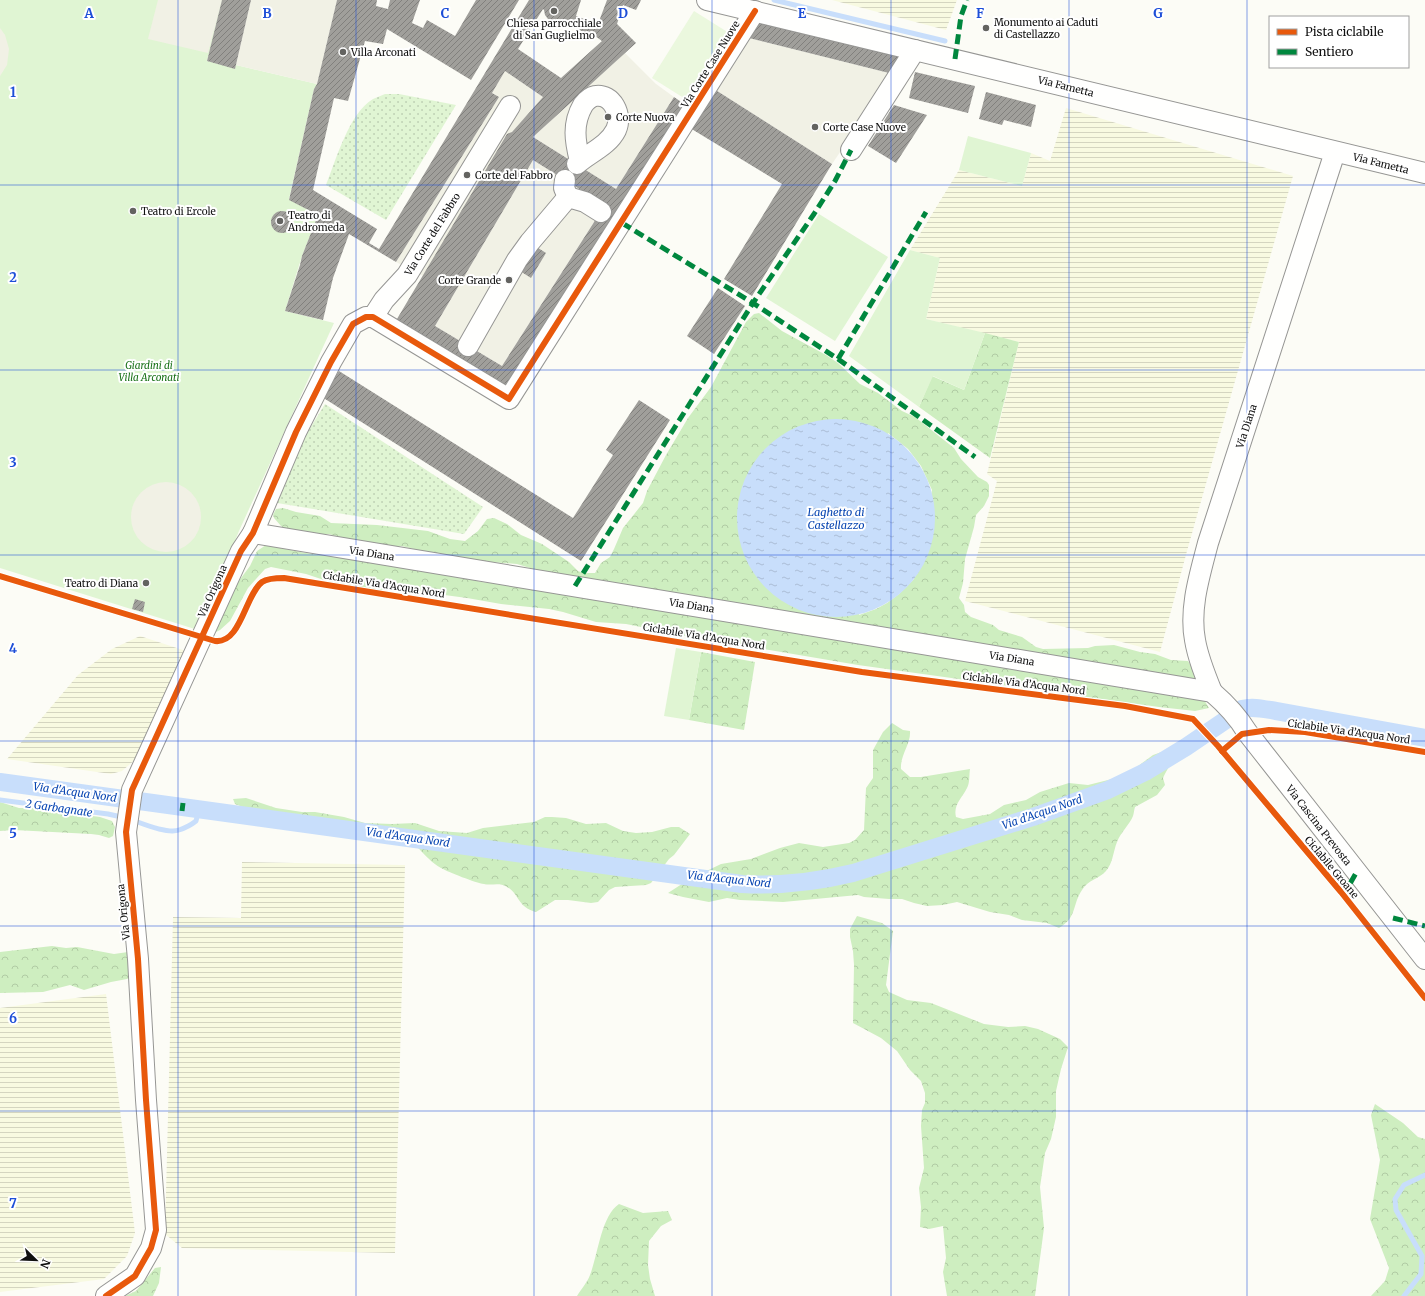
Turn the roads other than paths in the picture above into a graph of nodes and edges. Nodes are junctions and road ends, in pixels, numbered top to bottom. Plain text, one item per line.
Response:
1 (707, 0) edge
2 (755, 11) junction
3 (915, 50) junction
4 (510, 106) dead end
5 (851, 150) dead end
6 (1335, 152) junction
7 (1425, 174) edge
8 (601, 212) dead end
9 (373, 317) junction
10 (460, 358) junction
11 (253, 533) junction
12 (1212, 692) junction
13 (1425, 959) edge
14 (106, 1296) edge

1 - 2 street, Via Fametta
2 - 3 street, Via Fametta
2 - 10 street, Via Corte Case Nuove
3 - 5 street
3 - 6 street, Via Fametta
4 - 9 street, Via Corte del Fabbro
6 - 7 street, Via Fametta
6 - 12 street, Via Diana
8 - 10 street
9 - 10 street
9 - 11 street, Via Origona
11 - 12 street, Via Diana
11 - 14 street, Via Origona
12 - 13 street, Via Cascina Prevosta

